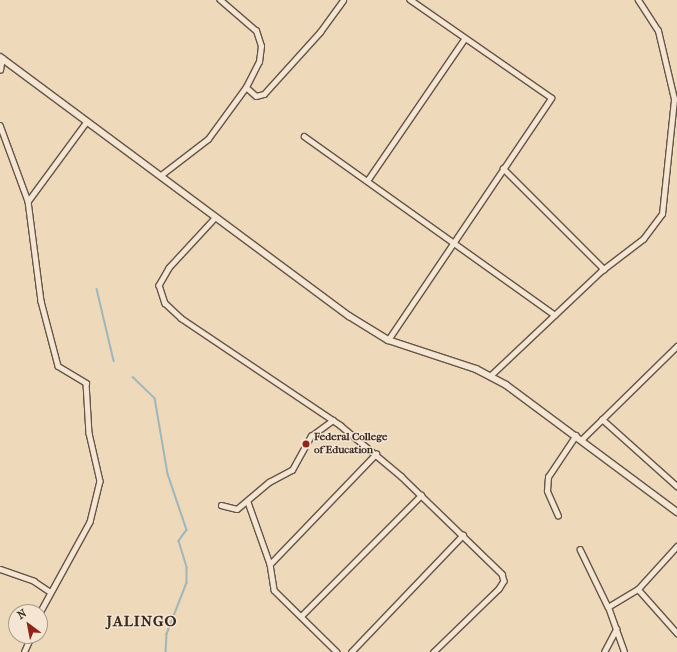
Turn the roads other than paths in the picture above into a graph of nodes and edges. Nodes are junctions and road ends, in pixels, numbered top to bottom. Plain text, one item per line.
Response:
1 (220, 0) edge
2 (343, 0) edge
3 (410, 0) edge
4 (638, 0) edge
5 (465, 38) junction
6 (1, 57) edge
7 (0, 70) edge
8 (246, 87) junction
9 (87, 121) junction
10 (0, 125) edge
11 (304, 136) dead end
12 (503, 168) junction
13 (161, 175) junction
14 (367, 181) junction
15 (28, 201) junction
16 (216, 217) junction
17 (453, 242) junction
18 (604, 269) junction
19 (555, 315) junction
20 (388, 340) junction
21 (677, 346) edge
22 (490, 376) junction
23 (602, 419) junction
24 (333, 420) junction
25 (579, 437) junction
26 (376, 454) junction
27 (677, 486) edge
28 (421, 495) junction
29 (248, 502) junction
30 (221, 505) dead end
31 (677, 512) edge
32 (558, 516) dead end
33 (463, 535) junction
34 (677, 546) edge
35 (580, 549) dead end
36 (270, 564) junction
37 (0, 569) edge
38 (638, 589) junction
39 (49, 591) junction
40 (44, 604) edge
41 (608, 607) junction
42 (302, 615) junction
43 (616, 629) junction
44 (677, 633) edge
45 (337, 652) edge
46 (351, 652) edge
47 (434, 652) edge
48 (604, 652) edge
49 (624, 652) edge

1 - 8 street
2 - 8 street
3 - 5 street
4 - 18 street
5 - 12 street
5 - 14 street
6 - 7 street
6 - 9 main road
8 - 13 street
9 - 13 main road
9 - 15 street
10 - 15 street
11 - 14 street
12 - 17 street
12 - 18 street
13 - 16 main road
14 - 17 street
15 - 39 street
16 - 20 main road
16 - 24 street
17 - 19 street
17 - 20 street
18 - 19 street
19 - 22 street
20 - 22 main road
21 - 23 street
22 - 25 main road
23 - 25 street
23 - 27 street
24 - 26 street
24 - 29 street
25 - 31 main road
25 - 32 street
26 - 28 street
26 - 36 street
28 - 33 street
28 - 42 street
29 - 30 street
29 - 36 street
33 - 46 street
33 - 47 street
34 - 38 street
35 - 41 street
36 - 42 street
37 - 39 street
38 - 41 street
38 - 44 street
39 - 40 street
41 - 43 street
42 - 45 street
43 - 48 street
43 - 49 street

